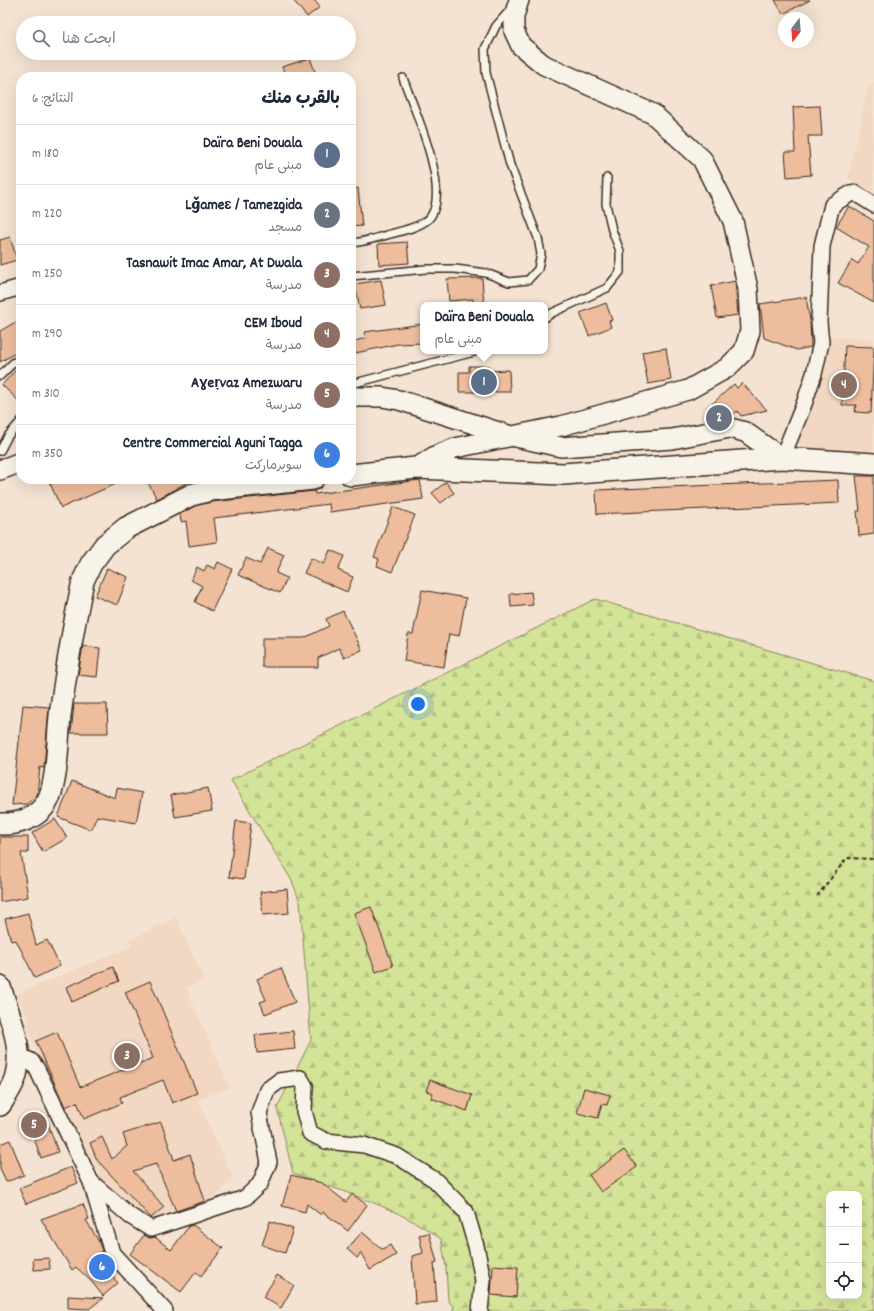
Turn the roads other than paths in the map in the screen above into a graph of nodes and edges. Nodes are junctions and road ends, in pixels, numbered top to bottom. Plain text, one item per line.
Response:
1 (519, 0) edge
2 (403, 78) dead end
3 (607, 178) dead end
4 (874, 205) edge
5 (356, 242) edge
6 (356, 276) edge
7 (16, 288) edge
8 (0, 293) edge
9 (548, 316) edge
10 (466, 354) edge
11 (16, 361) edge
12 (0, 376) edge
13 (356, 383) edge
14 (356, 397) edge
15 (16, 427) edge
16 (511, 436) junction
17 (0, 451) edge
18 (782, 458) junction
19 (16, 464) edge
20 (874, 464) edge
21 (416, 468) junction
22 (0, 470) edge
23 (356, 474) edge
24 (266, 484) edge
25 (0, 824) edge
26 (0, 987) edge
27 (18, 1055) junction
28 (0, 1105) edge
29 (91, 1182) junction
30 (165, 1311) edge
31 (480, 1311) edge

1 - 6 lane
1 - 16 street
2 - 5 lane
3 - 9 lane
4 - 18 street
7 - 8 street
10 - 13 lane
11 - 12 lane
14 - 16 street
15 - 17 lane
16 - 18 street
16 - 21 street
18 - 20 main road
18 - 21 main road
19 - 22 street
21 - 23 main road
24 - 25 main road
26 - 27 main road
27 - 28 main road
27 - 29 street
29 - 30 street
29 - 31 street

